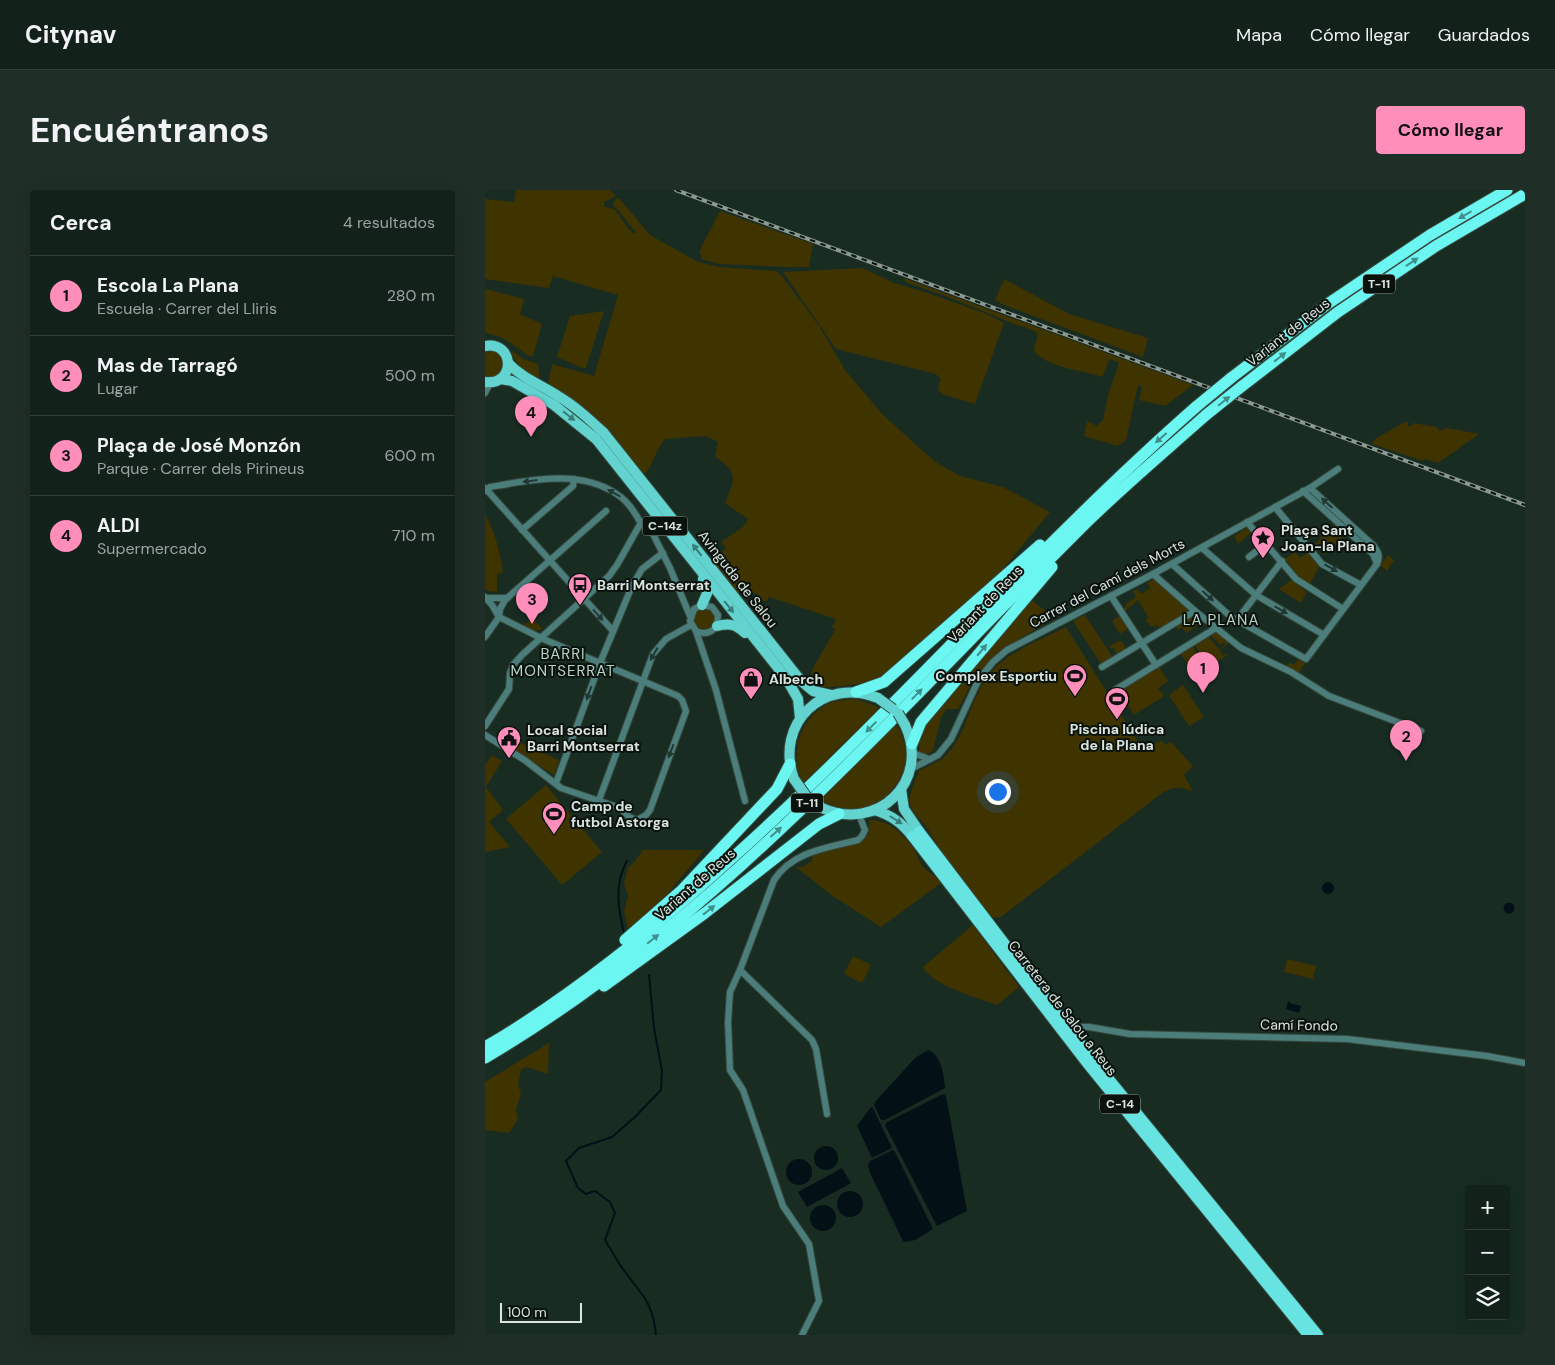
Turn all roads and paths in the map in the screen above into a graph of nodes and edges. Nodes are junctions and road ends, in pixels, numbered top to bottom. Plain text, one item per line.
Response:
1 (1507, 190) edge
2 (1525, 194) edge
3 (485, 346) edge
4 (508, 364) junction
5 (501, 379) junction
6 (487, 383) edge
7 (485, 393) edge
8 (1338, 469) dead end
9 (574, 479) junction
10 (1310, 488) junction
11 (486, 489) edge
12 (1303, 491) junction
13 (1275, 507) junction
14 (1093, 509) junction
15 (606, 511) dead end
16 (1247, 522) junction
17 (645, 525) junction
18 (522, 530) junction
19 (1266, 544) junction
20 (1202, 548) junction
21 (663, 553) junction
22 (1376, 553) junction
23 (1249, 557) dead end
24 (691, 559) junction
25 (549, 560) junction
26 (1282, 561) junction
27 (1172, 564) junction
28 (1153, 574) junction
29 (1361, 585) junction
30 (1256, 595) junction
31 (1111, 596) junction
32 (485, 598) edge
33 (507, 598) junction
34 (583, 599) junction
35 (683, 599) junction
36 (700, 606) junction
37 (1343, 609) junction
38 (1195, 611) junction
39 (690, 616) junction
40 (499, 617) junction
41 (1237, 620) junction
42 (691, 625) junction
43 (717, 626) junction
44 (1217, 628) junction
45 (613, 631) junction
46 (699, 632) junction
47 (1324, 635) junction
48 (485, 637) edge
49 (541, 638) junction
50 (1142, 643) junction
51 (764, 650) junction
52 (600, 662) junction
53 (1156, 665) junction
54 (1102, 667) dead end
55 (789, 674) junction
56 (642, 681) junction
57 (1115, 690) dead end
58 (855, 692) junction
59 (831, 695) junction
60 (800, 718) junction
61 (485, 726) edge
62 (1421, 731) dead end
63 (485, 735) edge
64 (912, 749) junction
65 (929, 759) junction
66 (790, 764) junction
67 (911, 769) junction
68 (556, 783) junction
69 (901, 789) junction
70 (599, 800) junction
71 (745, 801) dead end
72 (874, 810) junction
73 (839, 814) junction
74 (859, 815) junction
75 (915, 833) junction
76 (740, 970) junction
77 (1071, 1031) junction
78 (524, 1034) junction
79 (485, 1045) edge
80 (485, 1058) edge
81 (1525, 1063) edge
82 (827, 1114) dead end
83 (802, 1335) edge
84 (1308, 1335) edge
85 (1318, 1335) edge

1 -> 14 highway, Variant de Reus / T-11, bridge
14 -> 2 highway, Variant de Reus / T-11, bridge
3 - 4 main road
4 - 5 main road
55 -> 4 main road, Avinguda de Salou / C-14z
5 - 6 main road
5 -> 24 main road, Avinguda de Salou / C-14z
6 - 7 street
8 - 10 street, Carrer del Camí dels Morts
9 -> 11 street
17 -> 9 street
9 - 18 street
10 - 12 street, Carrer del Camí dels Morts
22 -> 10 street
11 - 18 street
12 - 13 street, Carrer del Camí dels Morts
12 - 22 street
13 - 16 street, Carrer del Camí dels Morts
13 -> 29 street
14 - 58 highway
64 -> 14 highway
78 -> 14 highway, Variant de Reus / T-11
14 -> 79 highway, Variant de Reus / T-11
15 - 25 street
16 - 19 street
16 - 20 street, Carrer del Camí dels Morts
17 - 21 street
17 - 34 street
18 - 25 street
19 - 23 street
19 - 26 street
20 - 27 street, Carrer del Camí dels Morts
20 - 30 street
21 - 35 street
21 - 45 street
22 - 29 street
24 - 36 main road
24 -> 51 main road, Avinguda de Salou / C-14z
25 - 33 street
25 - 34 street
26 - 30 street
26 - 37 street
27 - 28 street, Carrer del Camí dels Morts
27 -> 41 street
28 - 31 street, Carrer del Camí dels Morts
28 - 38 street
29 - 37 street
30 - 41 street
30 -> 47 street
31 - 50 street
31 - 65 street, Carrer del Camí dels Morts
32 - 33 street
32 - 40 street
33 - 40 street
34 -> 45 street
34 - 49 street
35 - 36 street
35 - 39 street
36 - 39 street
36 - 43 street
37 - 47 street
38 - 44 street
38 - 50 street
39 - 42 street
40 - 48 street
40 - 49 street
41 - 47 street
42 - 46 street
42 -> 56 street
43 - 46 street
43 - 51 main road
44 - 53 street
44 - 62 street
45 - 52 street
46 - 71 street
49 - 52 street
49 - 61 street
50 - 53 street
50 - 54 street
51 - 55 main road, Avinguda de Salou / C-14z
52 - 56 street
52 -> 68 street
53 - 57 street
55 - 59 main road, C-14z
55 - 60 main road, C-14z
56 - 70 street
56 -> 70 street
58 - 59 main road
58 - 64 main road, bridge
59 - 60 main road
60 - 66 main road
63 - 68 street
64 - 65 street
64 - 67 main road
65 - 67 street, Carrer del Camí dels Morts
66 - 73 main road, bridge
66 - 79 highway
67 - 69 main road
68 - 70 street
69 - 72 main road
69 - 75 main road, C-14
72 - 74 main road
72 -> 75 main road, C-14
73 - 74 main road
78 -> 73 highway
74 - 76 street
75 - 77 highway, C-14
75 - 84 highway, Carretera de Salou a Reus / C-14
76 - 82 street
76 - 83 street
77 - 81 street, Camí Fondo
77 - 85 highway, C-14
78 - 80 highway, Variant de Reus / T-11

